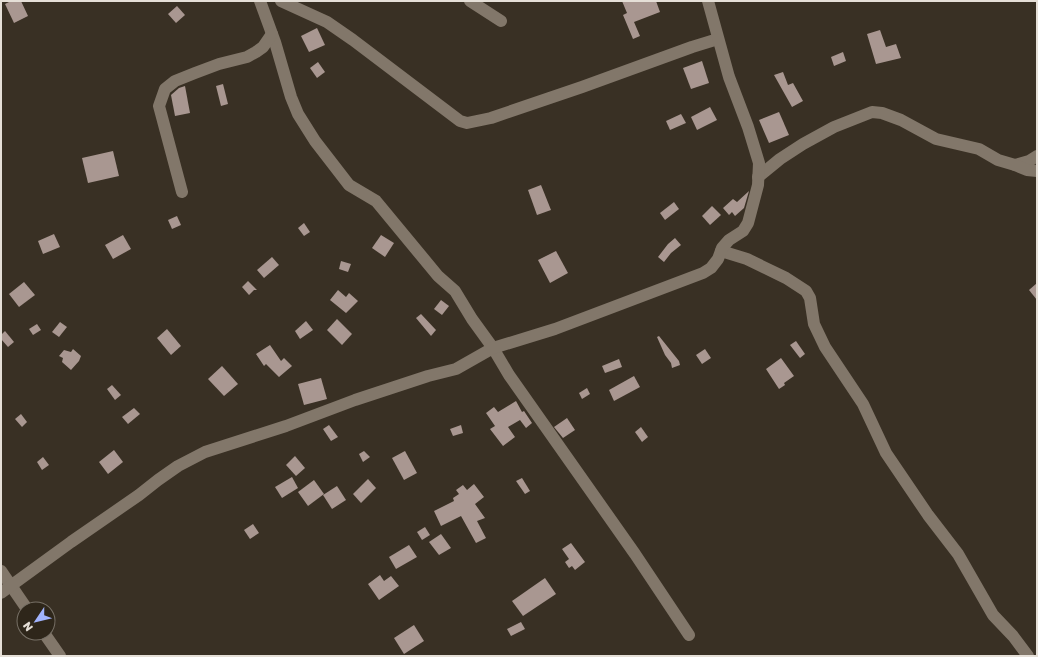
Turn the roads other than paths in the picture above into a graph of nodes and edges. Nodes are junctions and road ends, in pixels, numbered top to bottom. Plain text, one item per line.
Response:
1 (260, 1) edge
2 (281, 1) edge
3 (470, 1) edge
4 (708, 1) edge
5 (500, 20) dead end
6 (272, 34) junction
7 (718, 39) junction
8 (1037, 156) edge
9 (1015, 164) junction
10 (1037, 171) edge
11 (758, 177) junction
12 (182, 192) dead end
13 (721, 251) junction
14 (493, 348) junction
15 (1, 571) edge
16 (6, 589) edge
17 (19, 601) edge
18 (689, 635) dead end
19 (50, 641) edge
20 (60, 656) edge
21 (1028, 656) edge

1 - 6 street
2 - 7 street
3 - 5 street
4 - 7 street
6 - 12 street
6 - 14 street
7 - 11 street
8 - 9 street
9 - 10 street
9 - 11 street
11 - 13 street
13 - 14 street
13 - 21 street
14 - 16 street
14 - 18 street
15 - 16 street
16 - 17 street
19 - 20 street

